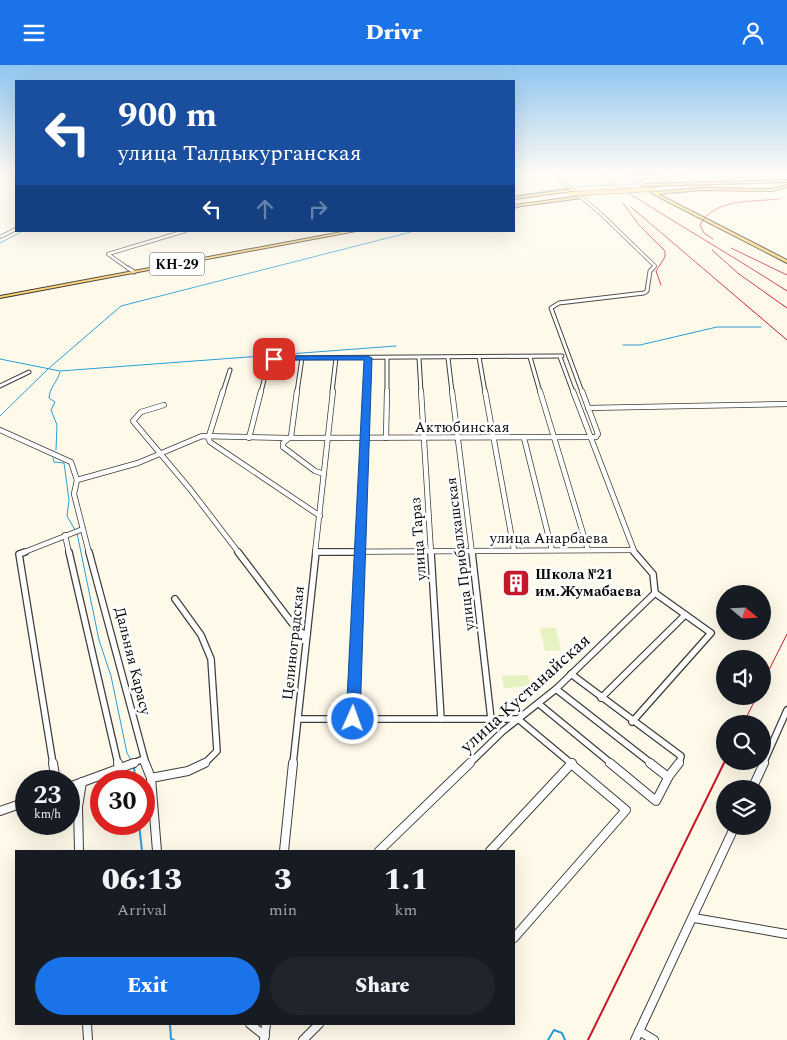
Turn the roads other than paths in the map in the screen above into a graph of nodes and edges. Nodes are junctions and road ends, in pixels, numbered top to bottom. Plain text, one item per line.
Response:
1 (605, 220) edge
2 (708, 220) edge
3 (15, 230) edge
4 (182, 232) edge
5 (349, 232) edge
6 (0, 237) edge
7 (787, 262) edge
8 (134, 272) junction
9 (0, 297) edge
10 (566, 354) junction
11 (479, 357) junction
12 (530, 357) junction
13 (560, 357) junction
14 (302, 358) junction
15 (336, 358) junction
16 (368, 358) junction
17 (387, 358) junction
18 (419, 358) junction
19 (448, 358) junction
20 (230, 370) dead end
21 (29, 372) dead end
22 (0, 386) edge
23 (787, 404) edge
24 (164, 405) dead end
25 (588, 408) junction
26 (0, 430) edge
27 (209, 437) junction
28 (493, 437) junction
29 (555, 437) junction
30 (589, 437) junction
31 (249, 438) junction
32 (290, 438) junction
33 (328, 438) junction
34 (365, 438) junction
35 (386, 438) junction
36 (424, 438) junction
37 (459, 438) junction
38 (524, 438) junction
39 (161, 454) junction
40 (324, 474) junction
41 (77, 480) junction
42 (320, 516) junction
43 (83, 529) junction
44 (67, 534) junction
45 (552, 550) junction
46 (588, 550) junction
47 (632, 550) junction
48 (431, 551) junction
49 (472, 551) junction
50 (514, 551) junction
51 (316, 552) junction
52 (360, 552) junction
53 (655, 593) junction
54 (175, 599) dead end
55 (685, 615) junction
56 (308, 635) junction
57 (571, 674) junction
58 (556, 689) junction
59 (601, 699) junction
60 (538, 704) junction
61 (787, 710) edge
62 (298, 719) junction
63 (353, 719) junction
64 (441, 719) junction
65 (490, 719) junction
66 (518, 719) junction
67 (632, 722) junction
68 (141, 760) junction
69 (572, 763) junction
70 (120, 767) junction
71 (54, 770) edge
72 (147, 770) edge
73 (155, 777) edge
74 (668, 777) junction
75 (756, 780) edge
76 (82, 782) joint
77 (15, 806) edge
78 (0, 811) edge
79 (155, 827) edge
80 (731, 835) edge
81 (80, 850) edge
82 (157, 850) edge
83 (284, 850) edge
84 (380, 850) edge
85 (491, 850) edge
86 (694, 918) junction
87 (787, 934) edge
88 (515, 937) edge
89 (87, 1025) edge
90 (251, 1025) edge
91 (266, 1025) edge
92 (318, 1025) edge
93 (639, 1031) junction
94 (264, 1038) edge
95 (88, 1040) edge
96 (303, 1040) edge
97 (635, 1040) edge
98 (654, 1040) edge

1 - 10 street
2 - 7 main road
3 - 6 street
4 - 8 street
5 - 8 main road, КН-29
8 - 9 main road, КН-29
10 - 13 street
10 - 25 street
11 - 12 street
11 - 19 street
11 - 28 street
12 - 13 street
12 - 29 street
13 - 30 street
14 - 15 street
14 - 31 street
14 - 32 street
15 - 16 street
15 - 33 street, Целиноградская
16 - 17 street
16 - 34 street
17 - 18 street
17 - 35 street
18 - 19 street
18 - 36 street, улица Тараз
19 - 37 street, улица Прибалхашская
20 - 27 street
21 - 22 street
23 - 25 street
24 - 39 street
25 - 30 street, Актюбинская
26 - 41 street
27 - 31 street, Актюбинская
27 - 39 street, Актюбинская
27 - 42 street
28 - 37 street, Актюбинская
28 - 38 street, Актюбинская
28 - 50 street
29 - 30 street, Актюбинская
29 - 38 street, Актюбинская
29 - 46 street
30 - 47 street
31 - 32 street, Актюбинская
32 - 33 street, Актюбинская
32 - 40 street
33 - 34 street, Актюбинская
33 - 40 street, Целиноградская
34 - 35 street, Актюбинская
34 - 52 street
35 - 36 street, Актюбинская
36 - 37 street, Актюбинская
36 - 48 street, улица Тараз
37 - 49 street, улица Прибалхашская
38 - 45 street
39 - 41 street, Актюбинская
39 - 56 street
40 - 42 street, Целиноградская
41 - 43 street, Дальняя Карасу
42 - 51 street, Целиноградская
43 - 44 street
43 - 68 street, Дальняя Карасу
44 - 70 street
44 - 71 street
45 - 46 street, улица Анарбаева
45 - 50 street, улица Анарбаева
46 - 47 street, улица Анарбаева
47 - 53 street
48 - 49 street, улица Анарбаева
48 - 52 street, улица Анарбаева
48 - 64 street, улица Тараз
49 - 50 street, улица Анарбаева
49 - 65 street, улица Прибалхашская
51 - 52 street, улица Анарбаева
51 - 56 street, Целиноградская
52 - 63 street
53 - 55 street
53 - 57 street, улица Кустанайская
54 - 73 street
55 - 59 street
55 - 67 street
56 - 62 street, Целиноградская
57 - 58 street, улица Кустанайская
57 - 59 street
58 - 60 street, улица Кустанайская
58 - 74 street
59 - 67 street
60 - 66 street, улица Кустанайская
60 - 74 street
61 - 75 street
62 - 63 street
62 - 83 street, Целиноградская
63 - 64 street
64 - 65 street
65 - 66 street
66 - 69 street
66 - 84 street, улица Кустанайская
67 - 74 street
68 - 70 street
68 - 72 street, Дальняя Карасу
69 - 85 street
69 - 88 street
70 - 76 street
76 - 81 street
77 - 78 street
79 - 82 street, Дальняя Карасу
80 - 86 street
86 - 87 street
86 - 93 street
89 - 95 street
90 - 94 street
91 - 94 street
92 - 96 street
93 - 97 street
93 - 98 street

